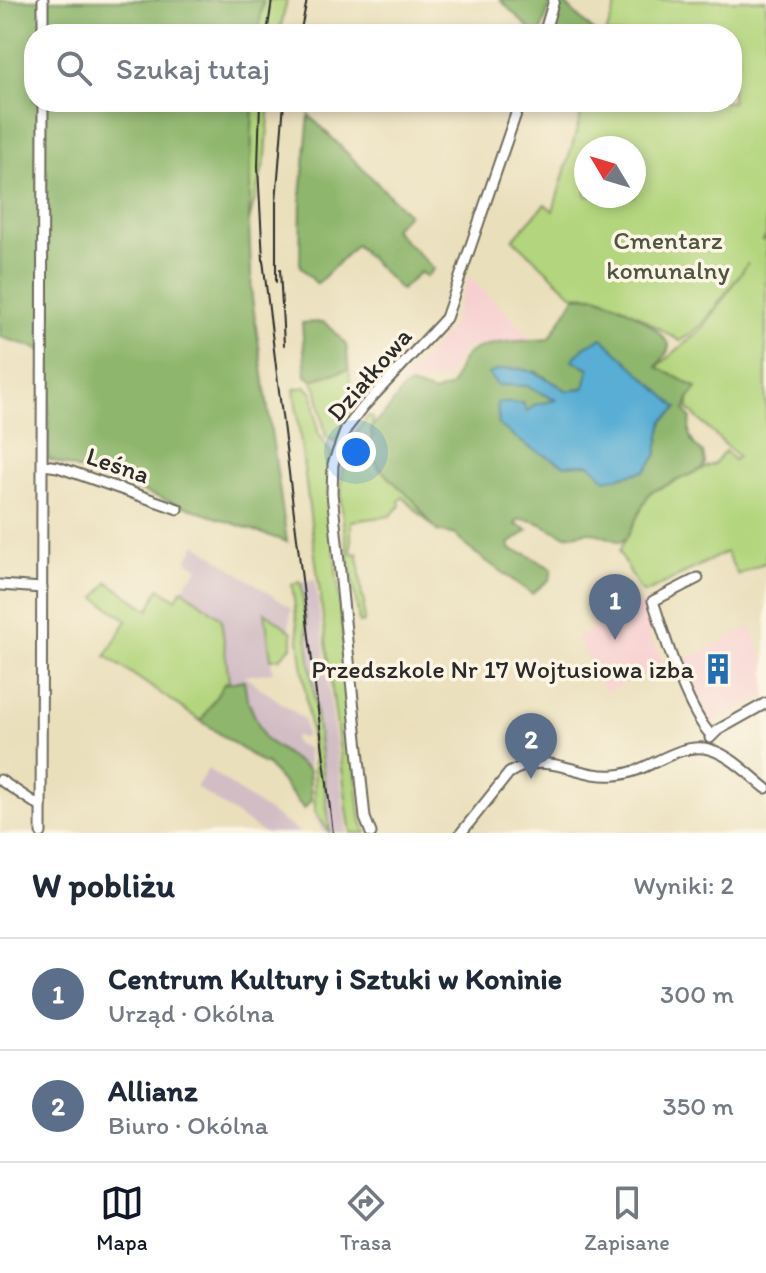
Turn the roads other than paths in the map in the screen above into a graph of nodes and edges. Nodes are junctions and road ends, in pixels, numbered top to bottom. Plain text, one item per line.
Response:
1 (43, 0) edge
2 (554, 0) edge
3 (43, 24) edge
4 (547, 24) edge
5 (43, 112) edge
6 (517, 112) edge
7 (43, 465) junction
8 (178, 509) dead end
9 (698, 578) dead end
10 (0, 585) edge
11 (42, 588) junction
12 (766, 703) edge
13 (711, 735) junction
14 (706, 748) junction
15 (0, 780) edge
16 (766, 788) edge
17 (41, 807) junction
18 (41, 833) edge
19 (371, 833) edge
20 (461, 833) edge

1 - 3 street
2 - 4 street
5 - 7 street
6 - 19 street, Działkowa
7 - 8 street, Leśna
7 - 11 street
9 - 13 street
10 - 11 street
11 - 17 street
12 - 13 street
13 - 14 street
14 - 16 street
14 - 20 street
15 - 17 street
17 - 18 street

